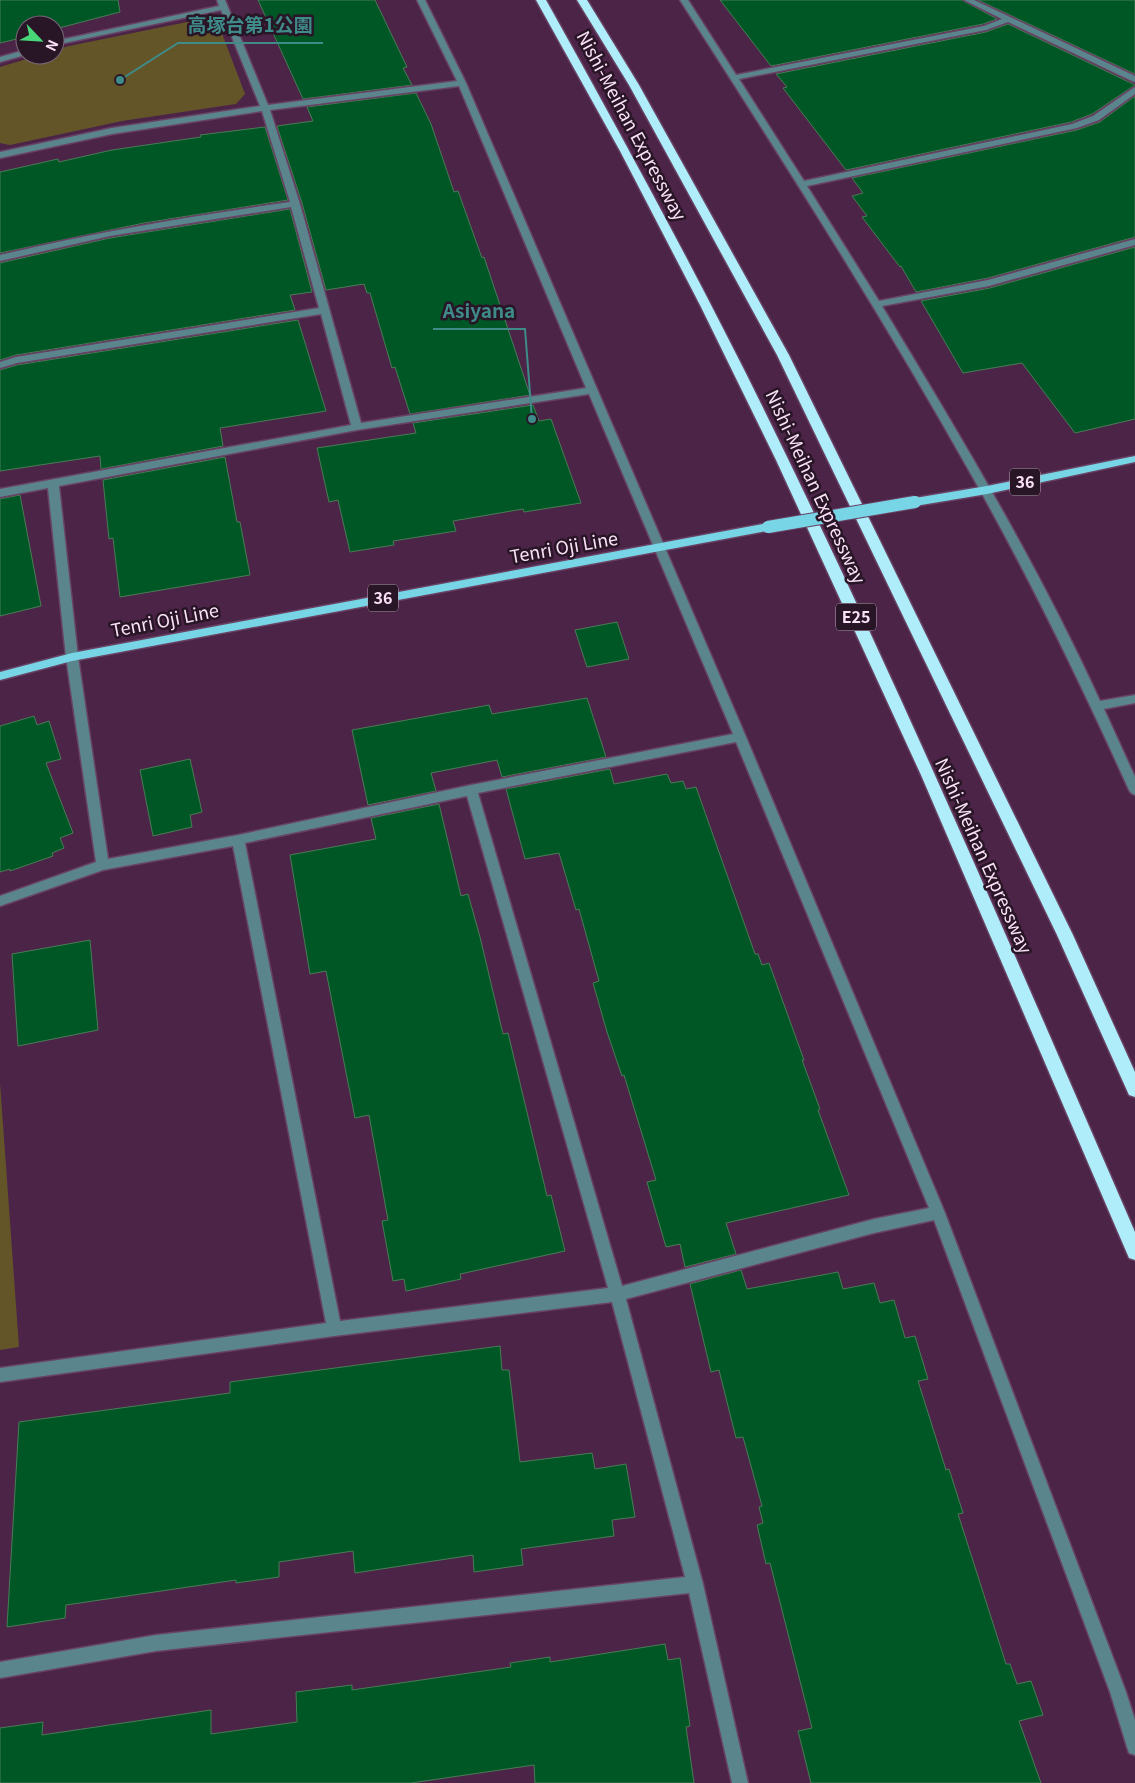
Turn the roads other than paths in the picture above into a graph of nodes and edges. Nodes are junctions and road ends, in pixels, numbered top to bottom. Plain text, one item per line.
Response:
1 (422, 0) edge
2 (541, 0) edge
3 (582, 0) edge
4 (684, 0) edge
5 (968, 0) edge
6 (222, 3) edge
7 (1009, 19) junction
8 (65, 41) edge
9 (15, 55) edge
10 (0, 60) edge
11 (734, 78) junction
12 (1135, 79) edge
13 (462, 82) junction
14 (1135, 90) edge
15 (265, 108) junction
16 (0, 155) edge
17 (802, 184) junction
18 (295, 204) junction
19 (1135, 242) edge
20 (0, 258) edge
21 (878, 304) junction
22 (324, 310) junction
23 (0, 365) edge
24 (592, 390) junction
25 (357, 427) junction
26 (1135, 460) edge
27 (53, 483) junction
28 (987, 490) junction
29 (0, 493) edge
30 (659, 549) junction
31 (72, 657) junction
32 (0, 676) edge
33 (1135, 699) edge
34 (1099, 706) junction
35 (740, 737) junction
36 (471, 790) junction
37 (1135, 790) edge
38 (238, 840) junction
39 (103, 865) junction
40 (0, 902) edge
41 (1135, 1090) edge
42 (938, 1213) junction
43 (1135, 1252) edge
44 (617, 1294) junction
45 (334, 1329) junction
46 (0, 1375) edge
47 (694, 1584) junction
48 (0, 1670) edge
49 (1135, 1747) edge
50 (740, 1783) edge

1 - 13 street
2 - 43 highway, Nishi-Meihan Expressway / E25
3 - 41 highway, Nishi-Meihan Expressway
4 - 11 street
5 - 7 street
6 - 8 street
6 - 15 street
7 - 11 street
7 - 12 street
9 - 10 street
11 - 17 street
13 - 15 street
13 - 24 street
14 - 17 street
15 - 16 street
15 - 18 street
17 - 21 street
18 - 20 street
18 - 22 street
19 - 21 street
21 - 28 street
22 - 23 street
22 - 25 street
24 - 25 street
24 - 30 street
25 - 27 street
26 - 28 main road, Tenri Oji Line / 36
27 - 29 street
27 - 31 street
28 - 30 main road, Tenri Oji Line / 36, bridge
28 - 34 street
30 - 31 main road, Tenri Oji Line / 36
30 - 35 street
31 - 32 main road, Tenri Oji Line / 36
31 - 39 street
33 - 34 street
34 - 37 street
35 - 36 street
35 - 42 street
36 - 38 street
36 - 44 street
38 - 39 street
38 - 45 street
39 - 40 street
42 - 44 street
42 - 49 street
44 - 45 street
44 - 47 street
45 - 46 street
47 - 48 street
47 - 50 street

